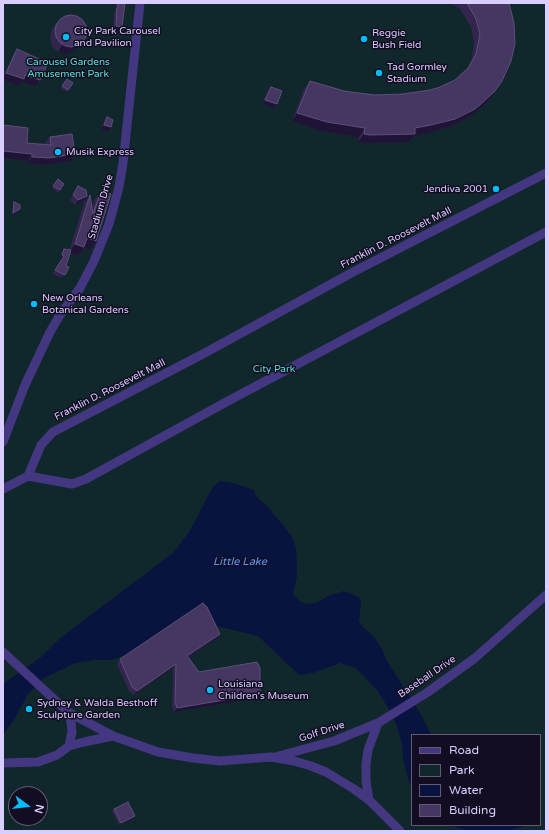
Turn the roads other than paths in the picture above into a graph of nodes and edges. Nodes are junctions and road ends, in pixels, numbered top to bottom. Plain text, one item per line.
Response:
1 (140, 3) edge
2 (546, 173) edge
3 (546, 232) edge
4 (3, 442) edge
5 (28, 476) junction
6 (3, 489) edge
7 (546, 595) edge
8 (3, 652) edge
9 (68, 712) junction
10 (381, 720) junction
11 (113, 736) junction
12 (69, 746) junction
13 (271, 757) junction
14 (3, 763) edge
15 (369, 800) junction
16 (400, 831) edge

1 - 4 street, Stadium Drive
2 - 5 street, Franklin D. Roosevelt Mall
3 - 5 street
5 - 6 street
7 - 10 street, Baseball Drive
8 - 9 street
9 - 11 street
9 - 12 street
10 - 13 street, Golf Drive
10 - 15 street
11 - 12 street
11 - 13 street
12 - 14 street
13 - 15 street
15 - 16 street

